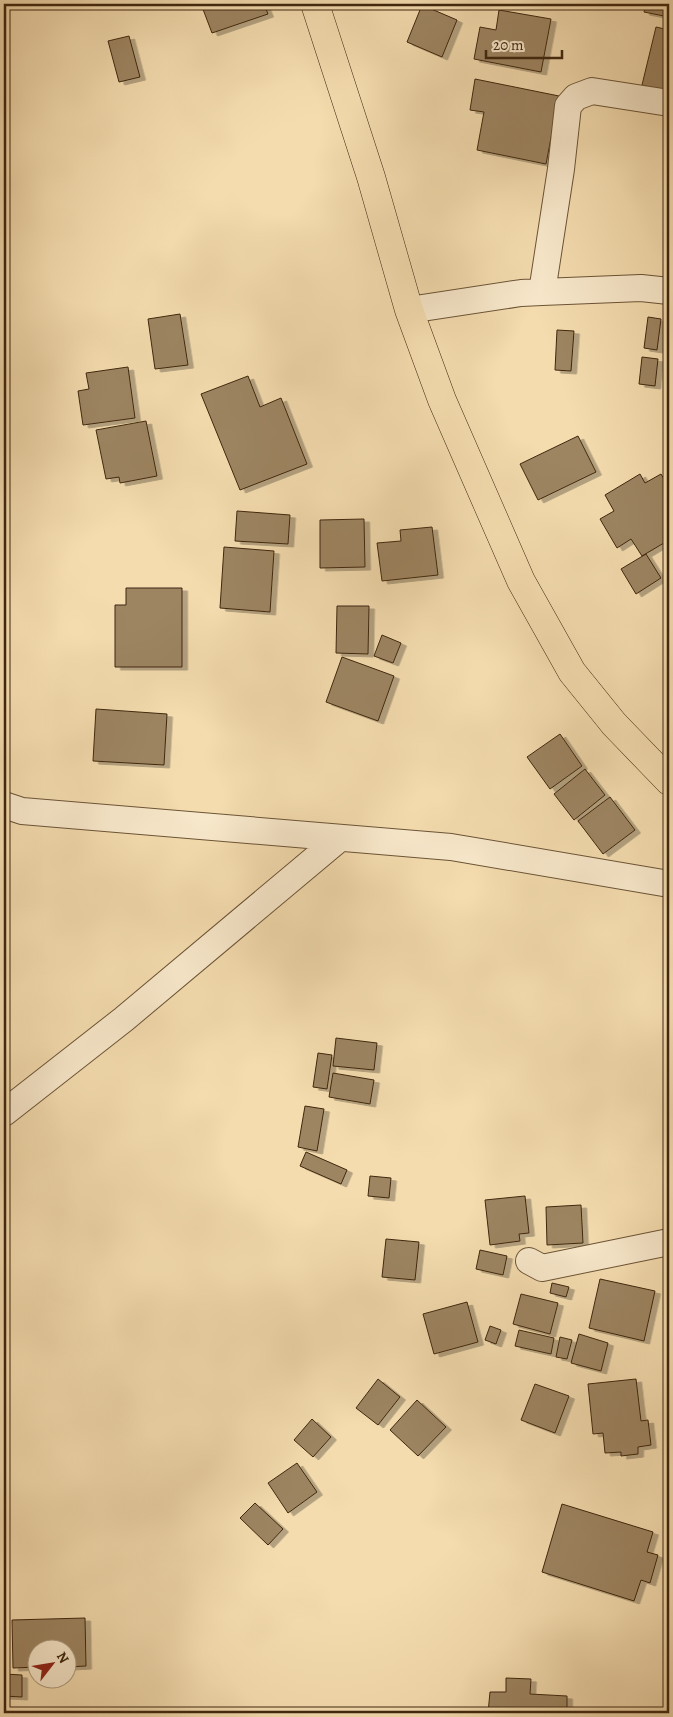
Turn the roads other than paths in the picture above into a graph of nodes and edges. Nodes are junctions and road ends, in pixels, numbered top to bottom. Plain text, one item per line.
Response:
1 (315, 4) edge
2 (669, 103) edge
3 (669, 291) edge
4 (542, 292) junction
5 (409, 310) junction
6 (669, 781) edge
7 (4, 805) edge
8 (340, 838) junction
9 (669, 884) edge
10 (4, 1112) edge
11 (669, 1242) edge
12 (529, 1261) dead end

1 - 5 main road
2 - 4 street
3 - 4 street
4 - 5 street
5 - 6 main road
7 - 8 street
8 - 9 street
8 - 10 street
11 - 12 street

